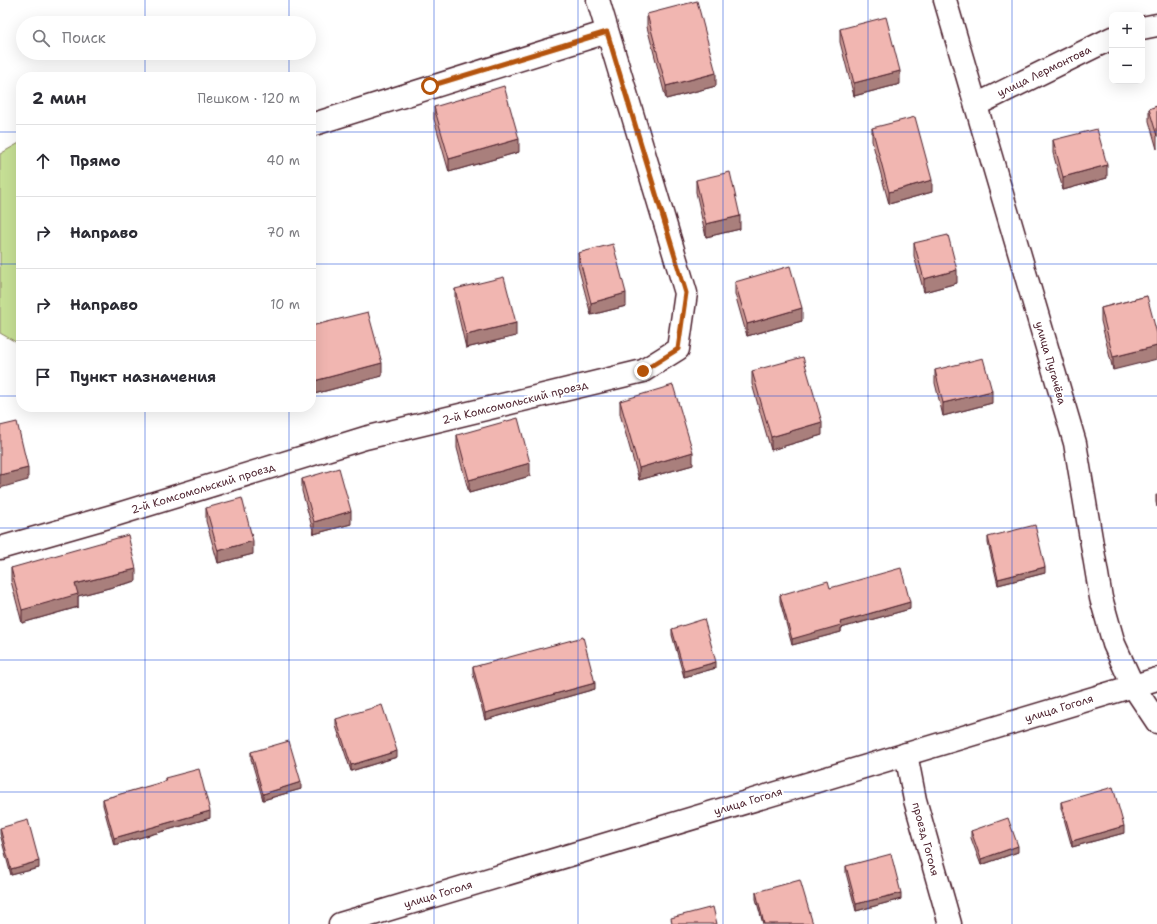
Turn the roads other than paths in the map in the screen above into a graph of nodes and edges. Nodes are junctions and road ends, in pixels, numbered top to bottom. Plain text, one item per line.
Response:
1 (598, 0) edge
2 (945, 0) edge
3 (1157, 25) edge
4 (1145, 27) edge
5 (607, 32) junction
6 (1109, 39) edge
7 (976, 105) junction
8 (316, 123) edge
9 (0, 548) edge
10 (1157, 679) edge
11 (1134, 686) junction
12 (1157, 722) edge
13 (906, 754) junction
14 (340, 924) edge
15 (950, 924) edge

1 - 5 street, 2-й Комсомольский проезд
2 - 7 street, улица Пугачёва
3 - 4 street
5 - 8 street
5 - 9 street, 2-й Комсомольский проезд
6 - 7 street, улица Лермонтова
7 - 11 street, улица Пугачёва
10 - 11 street, улица Гоголя
11 - 12 street, улица Пугачёва
11 - 13 street, улица Гоголя
13 - 14 street, улица Гоголя
13 - 15 street, проезд Гоголя

